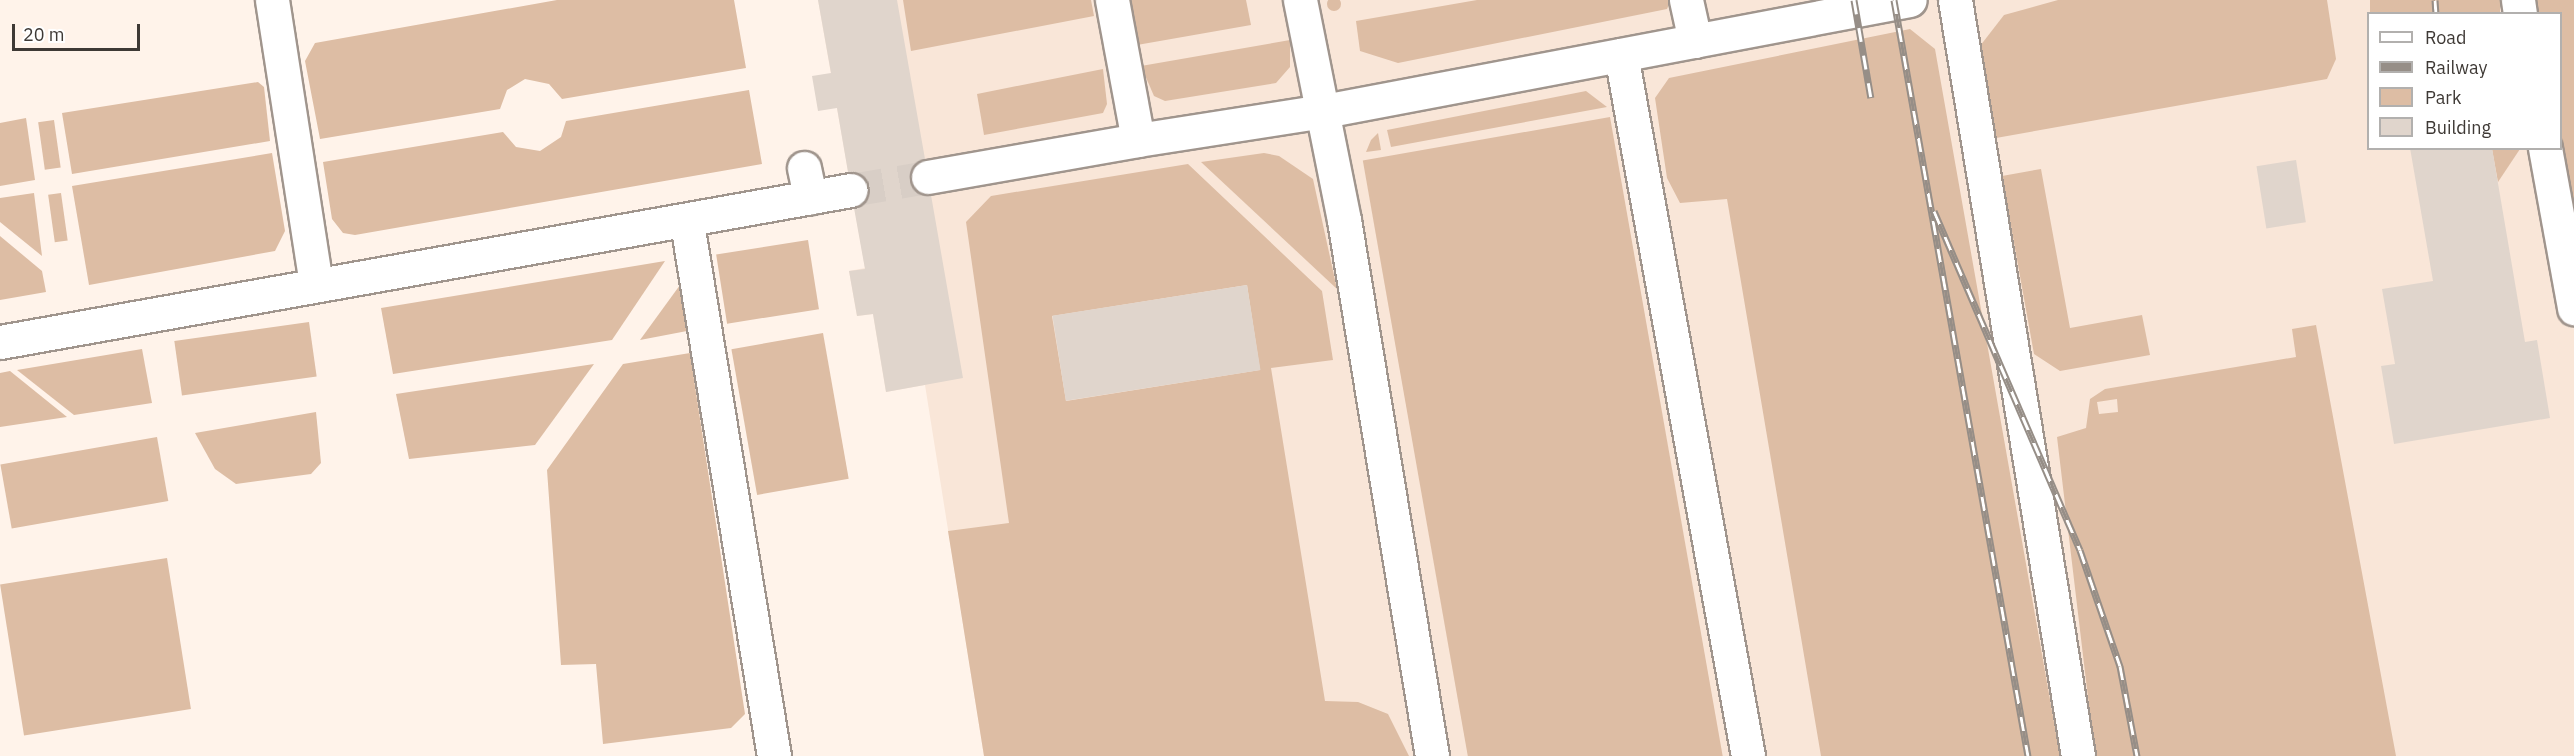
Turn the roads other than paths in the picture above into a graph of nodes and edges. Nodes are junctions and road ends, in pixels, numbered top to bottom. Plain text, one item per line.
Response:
1 (272, 0) edge
2 (1112, 0) edge
3 (1300, 0) edge
4 (1686, 0) edge
5 (1910, 0) edge
6 (1954, 0) edge
7 (1695, 41) junction
8 (1621, 55) junction
9 (1324, 111) junction
10 (1138, 140) junction
11 (2545, 150) edge
12 (928, 177) tunnel mouth
13 (851, 190) tunnel mouth
14 (687, 223) junction
15 (316, 285) junction
16 (2574, 308) edge
17 (0, 342) edge
18 (774, 756) edge
19 (1432, 756) edge
20 (1748, 756) edge
21 (2078, 756) edge

1 - 15 lane
2 - 10 lane
3 - 9 lane
4 - 7 lane
5 - 7 lane
6 - 21 lane
7 - 8 lane
8 - 9 lane
8 - 20 lane
9 - 10 lane
9 - 19 lane
10 - 12 lane
11 - 16 lane
13 - 14 lane
14 - 15 lane
14 - 18 lane
15 - 17 lane

